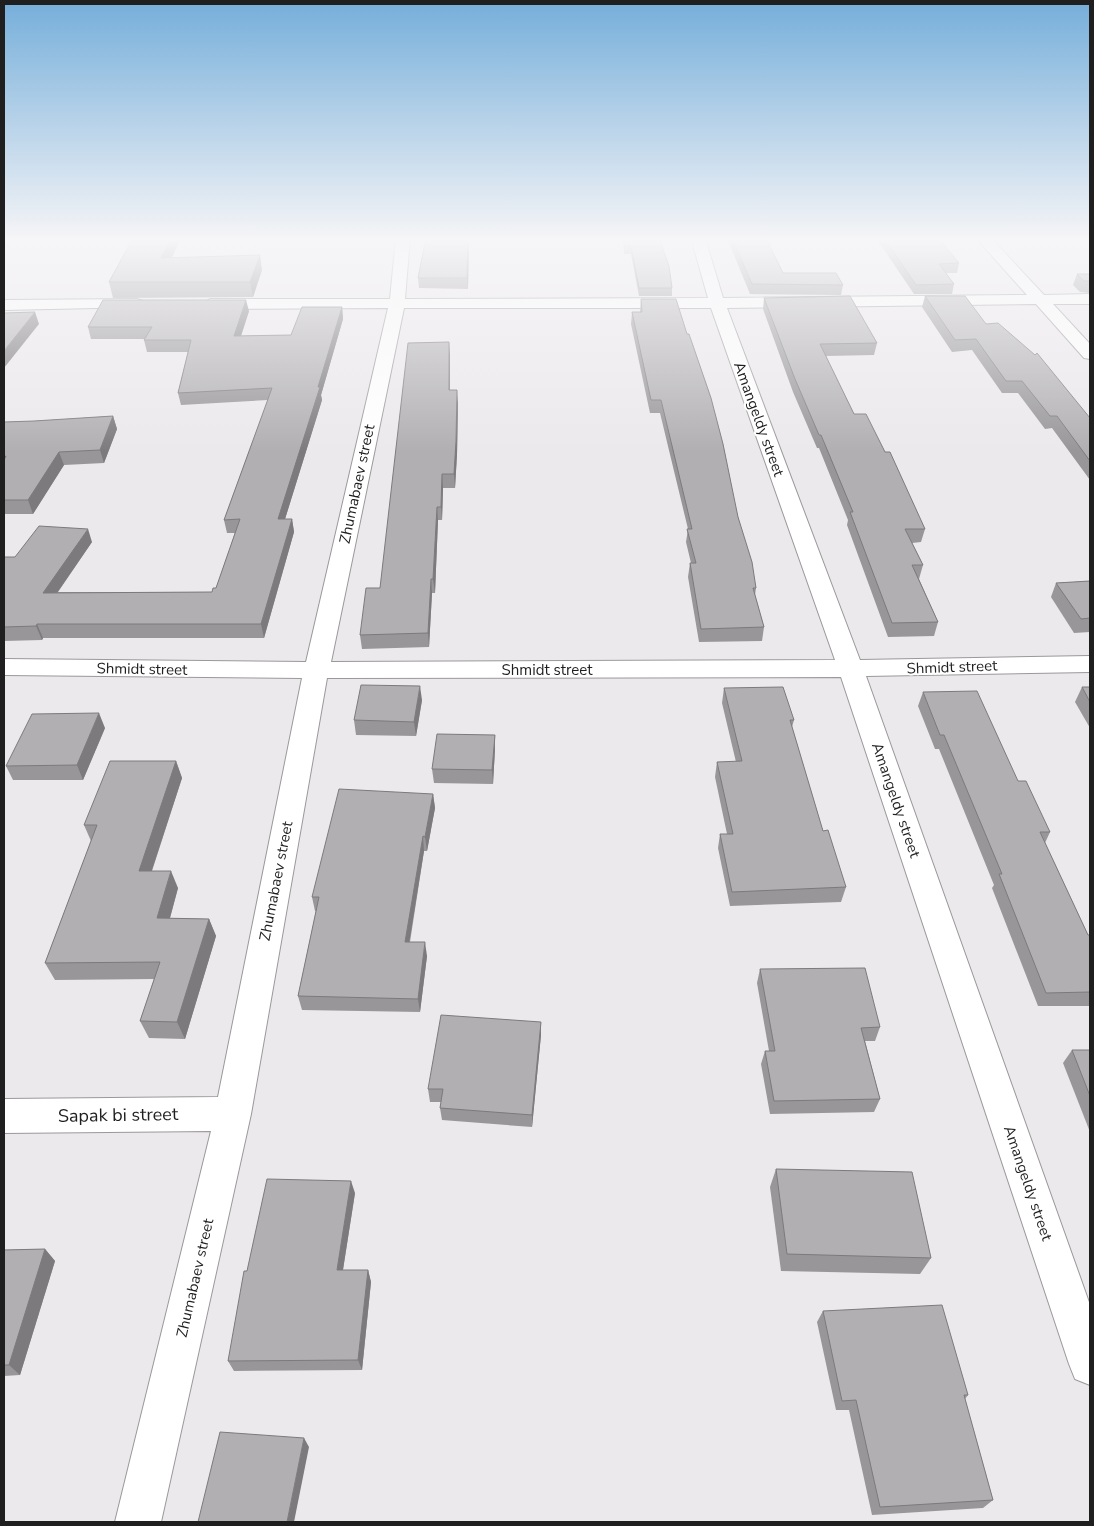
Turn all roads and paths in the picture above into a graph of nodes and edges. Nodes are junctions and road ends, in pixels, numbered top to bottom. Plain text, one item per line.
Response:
1 (395, 309) edge
2 (719, 309) edge
3 (1049, 309) edge
4 (1090, 354) edge
5 (1090, 664) edge
6 (4, 667) edge
7 (851, 670) junction
8 (316, 671) junction
9 (233, 1114) junction
10 (4, 1116) edge
11 (1090, 1364) edge
12 (138, 1522) edge

1 - 8 street, Zhumabaev street
2 - 7 street, Amangeldy street
3 - 4 street
5 - 7 street, Shmidt street
6 - 8 street, Shmidt street
7 - 8 street, Shmidt street
7 - 11 street, Amangeldy street
8 - 9 street, Zhumabaev street
9 - 10 street, Sapak bi street
9 - 12 street, Zhumabaev street

